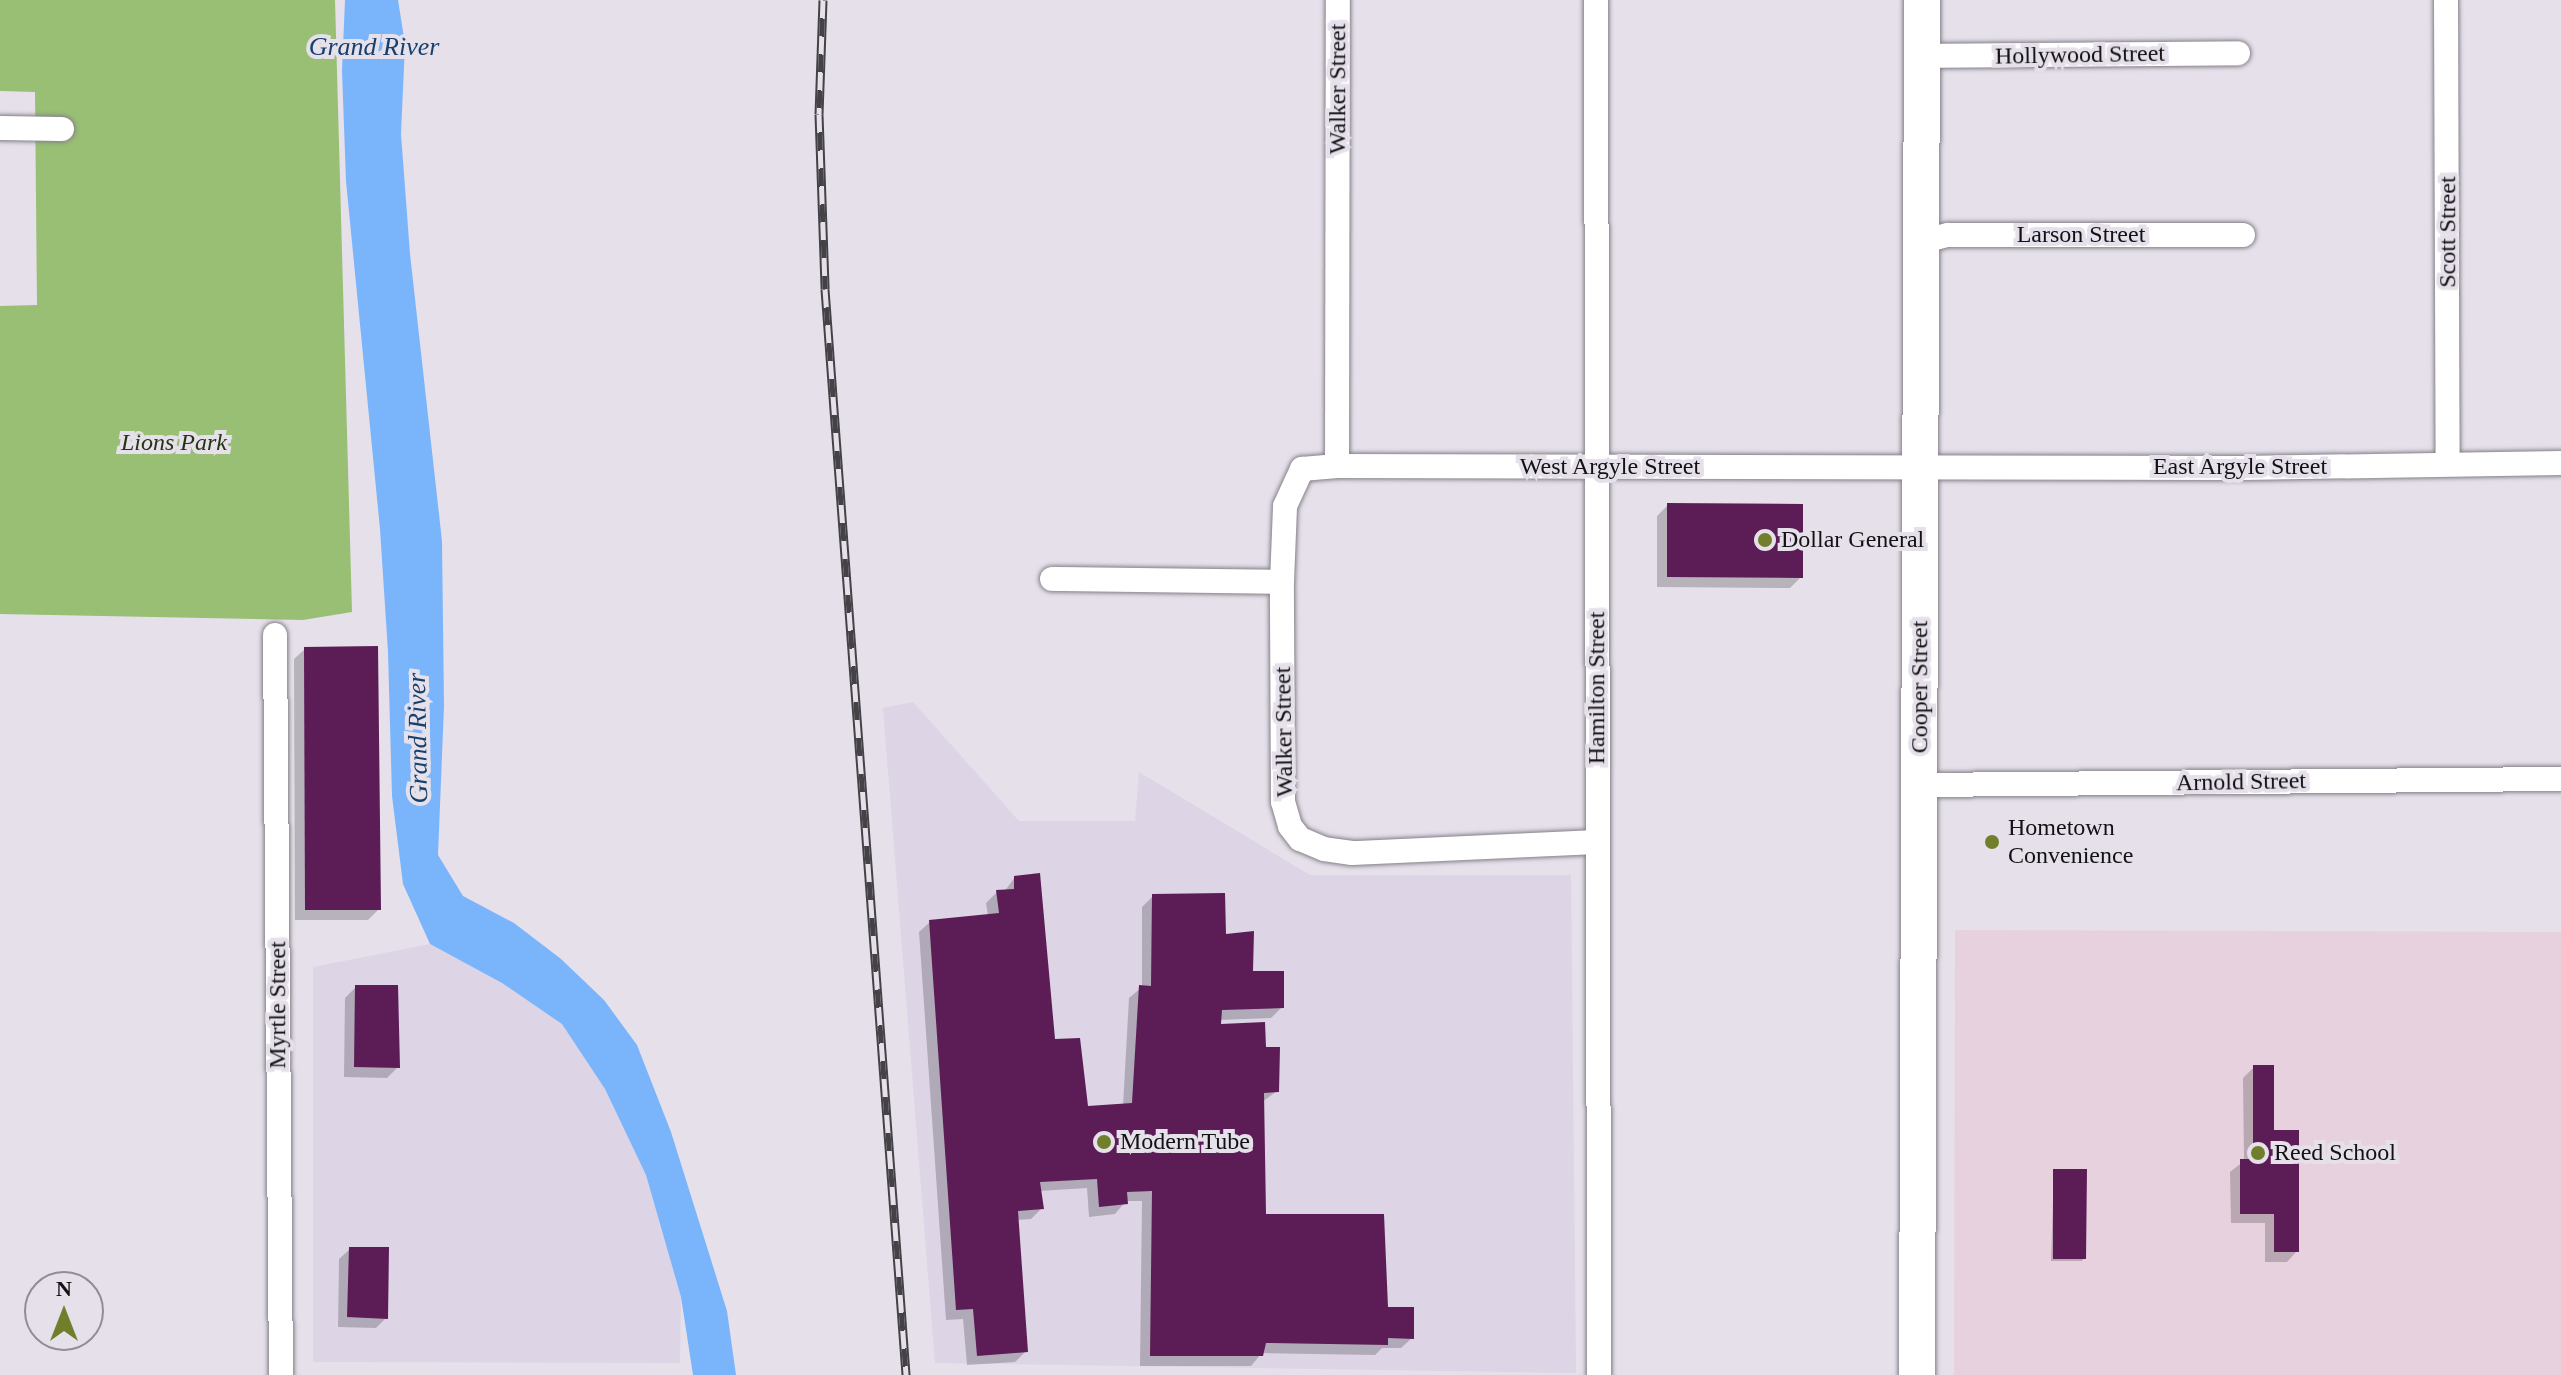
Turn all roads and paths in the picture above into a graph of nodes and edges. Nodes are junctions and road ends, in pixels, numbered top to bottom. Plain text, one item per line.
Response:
1 (1338, 0) edge
2 (1596, 0) edge
3 (1922, 0) edge
4 (2446, 0) edge
5 (2238, 53) dead end
6 (1922, 56) junction
7 (0, 128) edge
8 (62, 129) dead end
9 (2243, 235) dead end
10 (1921, 242) junction
11 (2561, 463) edge
12 (2448, 464) junction
13 (1337, 466) junction
14 (1919, 467) junction
15 (1597, 468) junction
16 (1302, 469) joint
17 (1052, 579) dead end
18 (1282, 582) junction
19 (275, 635) dead end
20 (2561, 779) edge
21 (1920, 785) junction
22 (1597, 842) junction
23 (281, 1375) edge
24 (1599, 1375) edge
25 (1917, 1375) edge

1 - 13 street, Walker Street
2 - 15 street, Hamilton Street
3 - 6 main road, Cooper Street
4 - 12 street, Scott Street
5 - 6 street, Hollywood Street
6 - 10 main road, Cooper Street
7 - 8 street
9 - 10 street, Larson Street
10 - 14 main road, Cooper Street
11 - 12 street, East Argyle Street
12 - 14 street, East Argyle Street
13 - 15 street, West Argyle Street
13 - 16 street, West Argyle Street
14 - 15 street, West Argyle Street
14 - 21 main road, Cooper Street
15 - 22 street, Hamilton Street
16 - 18 street, Walker Street
17 - 18 street
18 - 22 street, Walker Street
19 - 23 street, Myrtle Street
20 - 21 street, Arnold Street
21 - 25 main road, Cooper Street
22 - 24 street, Hamilton Street

